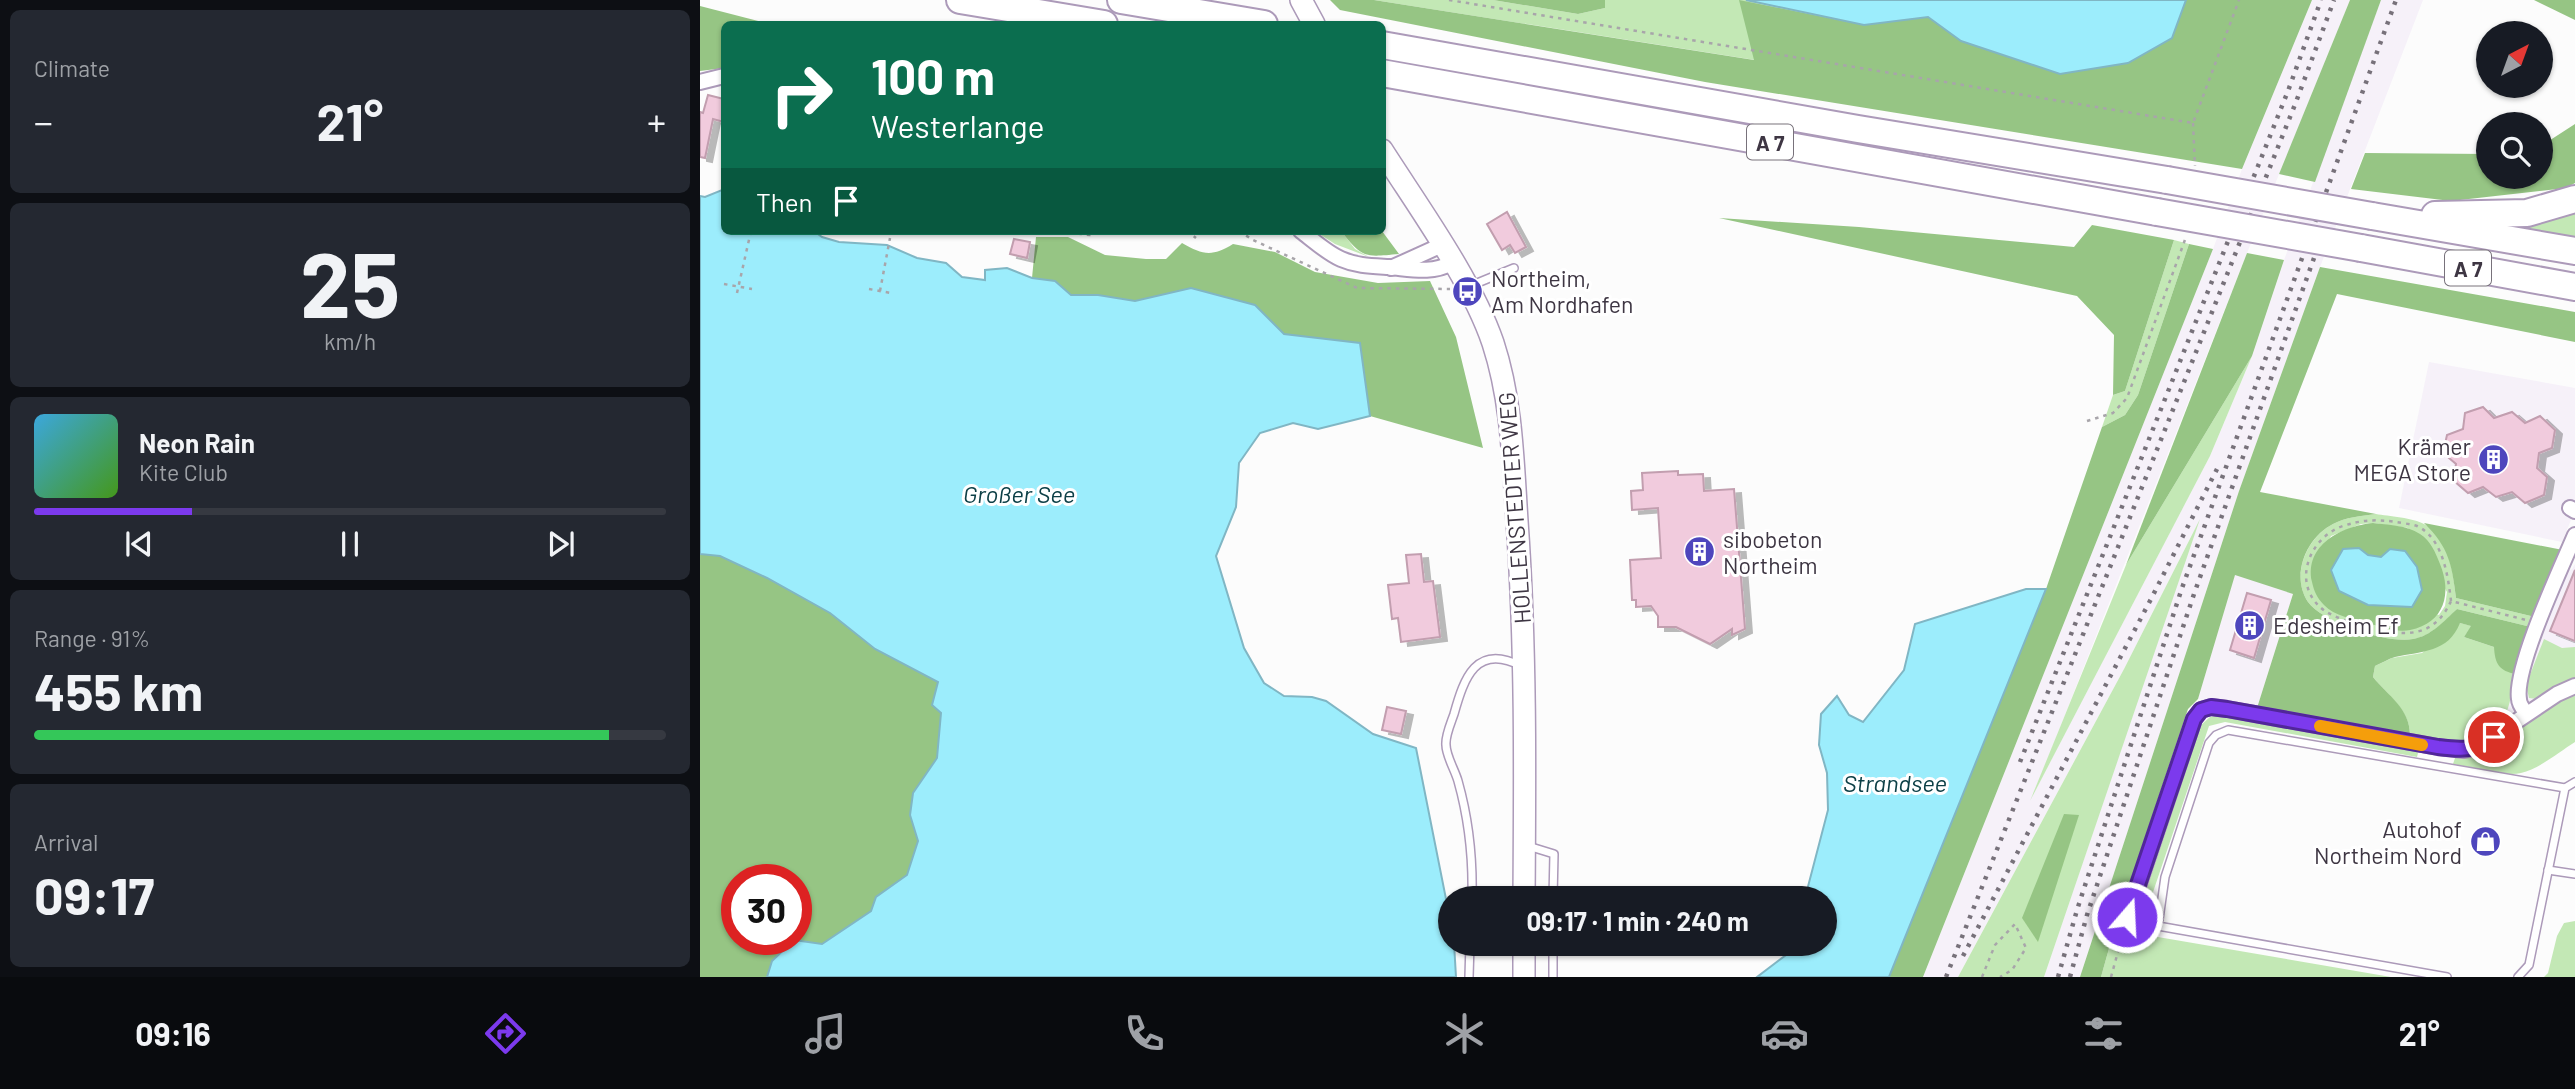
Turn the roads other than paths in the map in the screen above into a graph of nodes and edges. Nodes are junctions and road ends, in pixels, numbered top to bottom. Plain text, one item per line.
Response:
1 (960, 0) edge
2 (1121, 0) edge
3 (1301, 0) edge
4 (1086, 21) edge
5 (1243, 21) edge
6 (1312, 21) edge
7 (1386, 47) edge
8 (1386, 74) edge
9 (721, 77) edge
10 (700, 82) edge
11 (1386, 157) edge
12 (2575, 199) edge
13 (2372, 216) junction
14 (1306, 235) edge
15 (2575, 251) edge
16 (1445, 259) junction
17 (1391, 268) junction
18 (1514, 268) dead end
19 (2575, 287) edge
20 (1458, 288) junction
21 (2575, 535) edge
22 (1525, 668) junction
23 (2575, 686) edge
24 (2526, 713) junction
25 (2438, 747) junction
26 (2437, 766) junction
27 (2575, 782) edge
28 (2565, 788) junction
29 (1524, 845) junction
30 (2548, 870) junction
31 (2575, 874) edge
32 (1472, 886) edge
33 (1524, 886) edge
34 (1553, 886) edge
35 (2127, 917) joint
36 (2158, 926) junction
37 (1470, 956) edge
38 (1524, 956) edge
39 (1553, 956) edge
40 (1469, 977) edge
41 (1524, 977) edge
42 (1553, 977) edge
43 (2447, 977) edge
44 (2518, 977) edge

1 - 4 highway
2 - 5 highway
3 - 6 main road
7 - 13 highway, A 7, bridge
8 - 19 highway, A 7, bridge
9 - 10 street
11 - 16 main road, HOLLENSTEDTER WEG
12 - 13 highway
13 - 15 highway, A 7
14 - 17 street
16 - 17 street
16 - 17 street
16 - 20 main road, HOLLENSTEDTER WEG
18 - 20 lane
20 - 22 main road, HOLLENSTEDTER WEG
21 - 24 street
22 - 29 main road, HOLLENSTEDTER WEG
22 - 32 lane
23 - 24 street
24 - 25 street
25 - 26 lane
25 - 35 street
26 - 28 lane
26 - 36 lane
27 - 28 lane
28 - 30 lane
29 - 33 main road, HOLLENSTEDTER WEG
29 - 34 lane
30 - 31 lane
30 - 44 lane
35 - 36 lane
36 - 43 lane
37 - 40 lane
38 - 41 main road
39 - 42 lane

